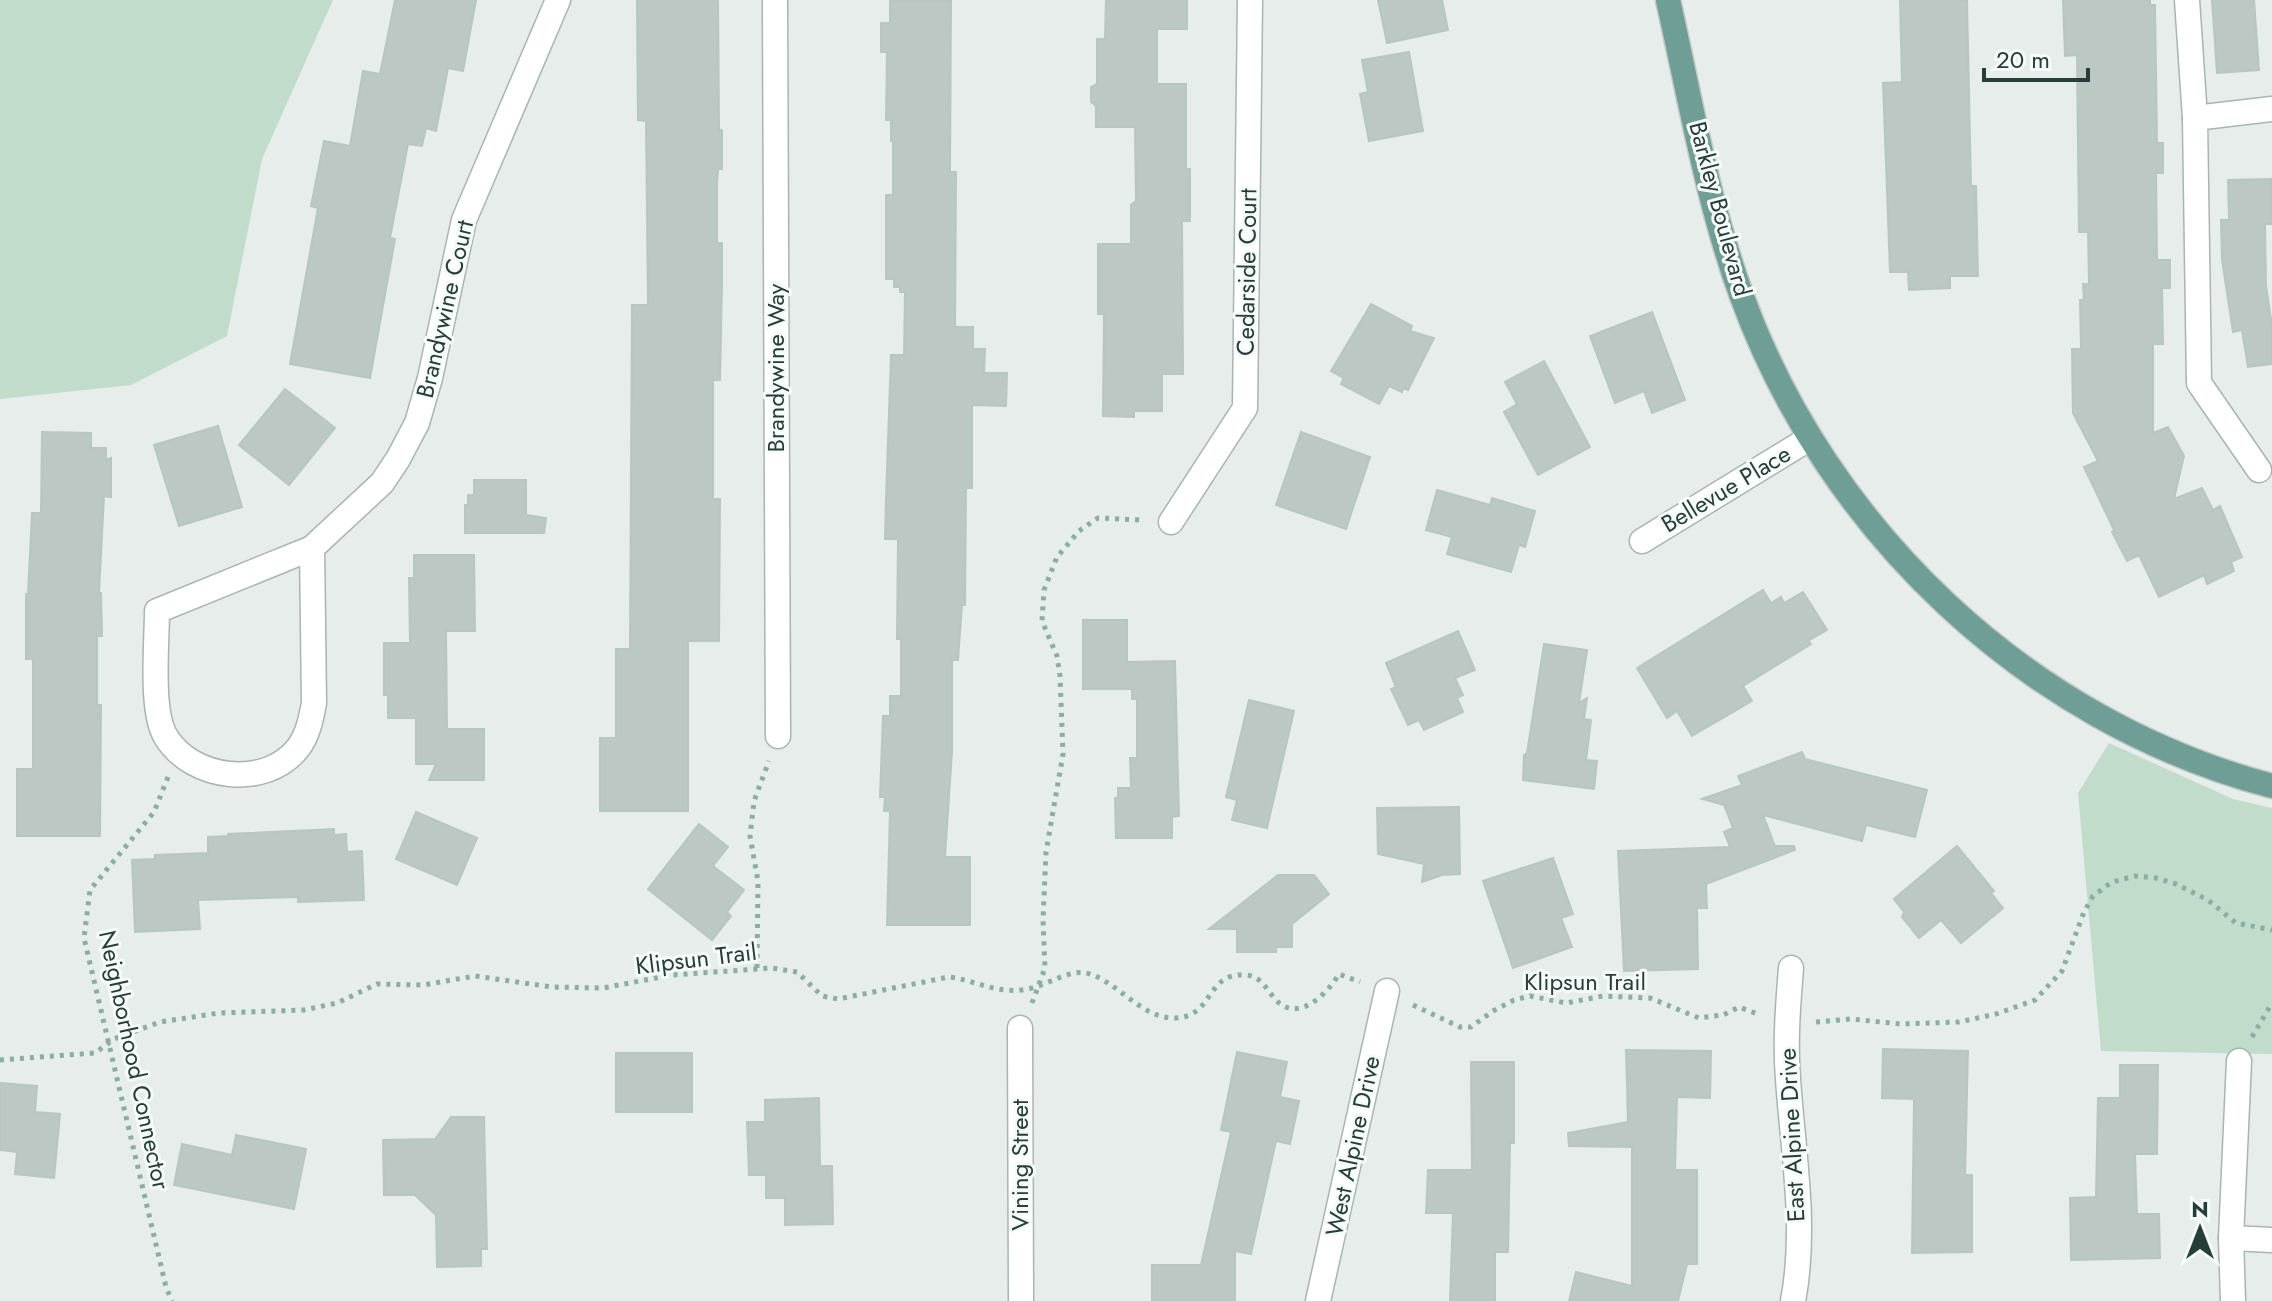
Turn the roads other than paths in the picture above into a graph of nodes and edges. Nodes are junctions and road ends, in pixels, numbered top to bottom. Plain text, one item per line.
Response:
1 (558, 0) edge
2 (775, 0) edge
3 (1250, 0) edge
4 (1668, 0) edge
5 (2187, 0) edge
6 (2272, 109) edge
7 (2195, 118) junction
8 (1810, 438) junction
9 (2259, 470) dead end
10 (1171, 522) road end
11 (1642, 541) dead end
12 (312, 548) junction
13 (778, 736) road end
14 (2272, 786) edge
15 (1791, 968) dead end
16 (1387, 991) road end
17 (1020, 1028) road end
18 (2239, 1061) road end
19 (2231, 1238) junction
20 (2272, 1240) edge
21 (1021, 1301) edge
22 (1318, 1301) edge
23 (1793, 1301) edge
24 (2233, 1301) edge

1 - 12 street, Brandywine Court
2 - 13 street, Brandywine Way
3 - 10 street, Cedarside Court
4 - 8 main road, Barkley Boulevard
5 - 7 street
6 - 7 street
7 - 9 street
8 - 11 street, Bellevue Place
8 - 14 main road, Barkley Boulevard
12 - 12 street, Brandywine Court
15 - 23 street, East Alpine Drive
16 - 22 street, West Alpine Drive
17 - 21 street, Vining Street
18 - 19 street
19 - 20 street
19 - 24 street

